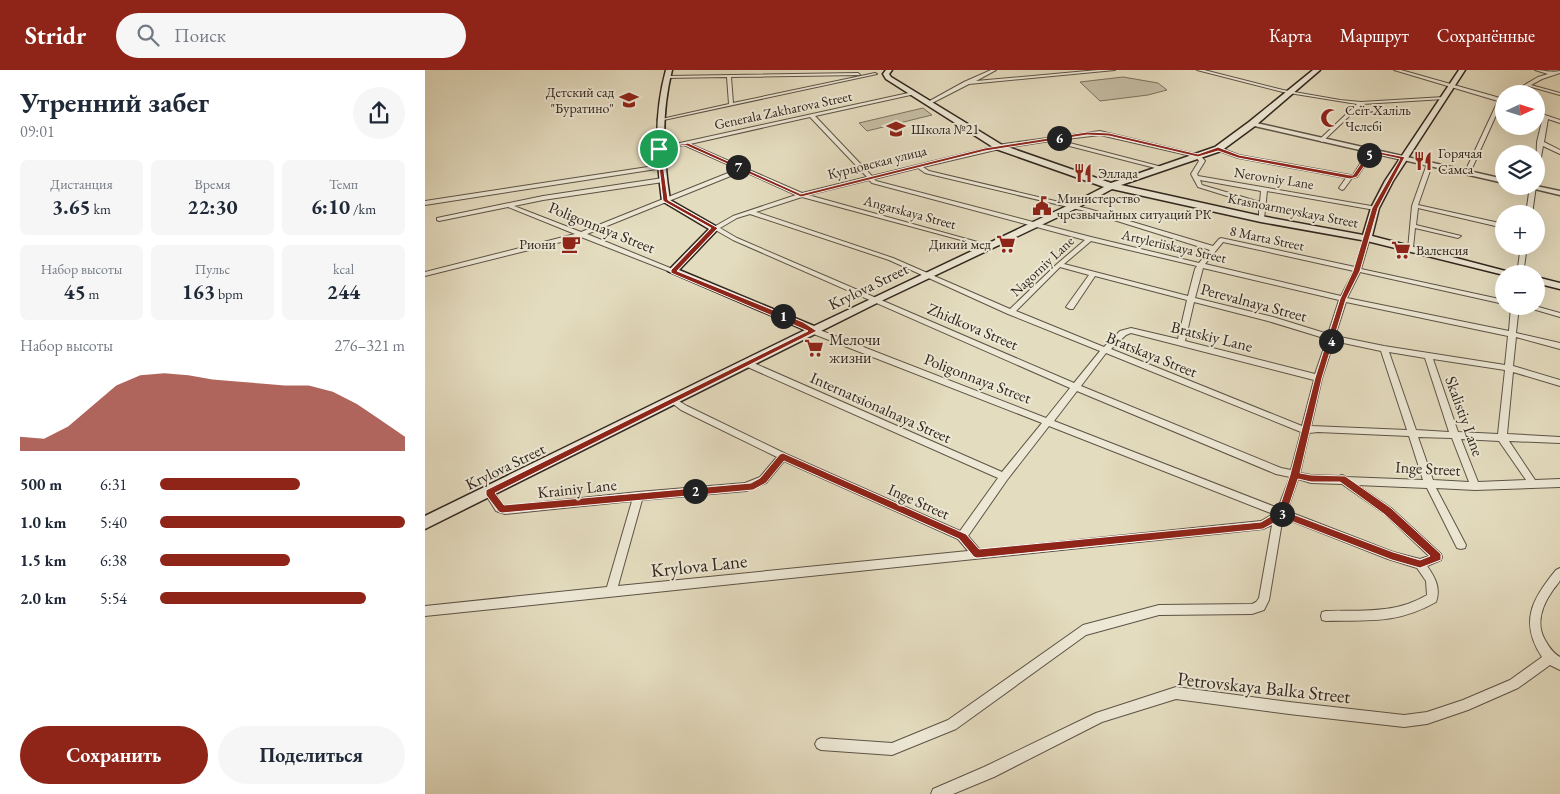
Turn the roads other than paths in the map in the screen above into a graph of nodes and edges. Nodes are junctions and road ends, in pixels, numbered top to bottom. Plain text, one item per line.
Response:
1 (994, 70) edge
2 (1113, 70) edge
3 (1199, 70) edge
4 (1317, 70) edge
5 (1396, 70) edge
6 (1462, 70) edge
7 (1537, 70) edge
8 (887, 72) edge
9 (668, 74) edge
10 (875, 74) junction
11 (1553, 74) junction
12 (1560, 74) edge
13 (729, 76) junction
14 (966, 83) junction
15 (1451, 85) junction
16 (1528, 85) edge
17 (1545, 90) edge
18 (1290, 93) junction
19 (913, 94) junction
20 (1560, 94) edge
21 (1495, 97) edge
22 (1443, 98) junction
23 (928, 103) junction
24 (1361, 103) junction
25 (731, 104) junction
26 (812, 116) junction
27 (1495, 116) edge
28 (1546, 117) joint
29 (659, 120) junction
30 (1560, 122) edge
31 (1252, 124) junction
32 (1049, 139) junction
33 (1322, 140) junction
34 (1540, 142) junction
35 (686, 144) junction
36 (1540, 145) edge
37 (999, 147) junction
38 (659, 149) junction
39 (1218, 149) junction
40 (1371, 151) junction
41 (1560, 152) edge
42 (1198, 156) junction
43 (1238, 156) junction
44 (1403, 158) junction
45 (1235, 165) dead end
46 (1429, 165) junction
47 (918, 166) junction
48 (661, 167) junction
49 (1163, 168) junction
50 (744, 169) junction
51 (1467, 174) junction
52 (1350, 177) junction
53 (870, 178) junction
54 (1197, 178) junction
55 (1495, 179) edge
56 (663, 180) junction
57 (1111, 186) junction
58 (1342, 188) dead end
59 (1264, 189) junction
60 (1545, 190) edge
61 (1560, 193) edge
62 (801, 195) junction
63 (666, 201) junction
64 (425, 203) edge
65 (510, 205) junction
66 (1262, 205) junction
67 (1074, 206) junction
68 (1415, 206) junction
69 (1375, 208) junction
70 (750, 212) junction
71 (439, 219) dead end
72 (1261, 219) junction
73 (1035, 224) junction
74 (1495, 224) edge
75 (1413, 226) junction
76 (715, 228) junction
77 (580, 235) junction
78 (1458, 236) dead end
79 (1367, 238) junction
80 (1090, 239) junction
81 (989, 246) junction
82 (1410, 248) junction
83 (1215, 249) junction
84 (1059, 265) junction
85 (1202, 265) junction
86 (1495, 270) edge
87 (673, 271) junction
88 (1357, 271) junction
89 (1094, 273) junction
90 (425, 274) edge
91 (928, 275) junction
92 (1545, 282) edge
93 (1560, 286) edge
94 (1191, 299) junction
95 (1343, 299) junction
96 (875, 300) junction
97 (1495, 300) edge
98 (1070, 308) dead end
99 (1545, 311) edge
100 (1011, 312) junction
101 (1514, 315) edge
102 (1560, 315) edge
103 (813, 331) junction
104 (1512, 334) junction
105 (1333, 338) junction
106 (1181, 342) junction
107 (1560, 346) edge
108 (1384, 349) junction
109 (1105, 350) junction
110 (1428, 356) junction
111 (746, 363) junction
112 (1509, 368) junction
113 (1319, 378) junction
114 (1560, 383) edge
115 (1076, 386) junction
116 (672, 400) junction
117 (1049, 422) junction
118 (1305, 430) junction
119 (1413, 433) junction
120 (1455, 436) junction
121 (1502, 438) junction
122 (1560, 440) edge
123 (783, 456) junction
124 (1295, 475) junction
125 (1004, 478) junction
126 (1342, 479) junction
127 (1429, 483) junction
128 (1560, 483) edge
129 (1533, 484) junction
130 (1475, 486) junction
131 (489, 492) junction
132 (638, 496) junction
133 (1282, 514) junction
134 (425, 523) edge
135 (962, 536) junction
136 (1461, 545) dead end
137 (977, 554) junction
138 (1420, 564) junction
139 (1560, 573) edge
140 (611, 592) junction
141 (425, 611) edge
142 (1326, 616) dead end
143 (1555, 661) edge
144 (821, 744) dead end
145 (938, 794) edge

1 - 14 street
2 - 14 street
3 - 18 street
4 - 18 main road, Krylova Street
5 - 15 street
6 - 15 main road
7 - 11 street
8 - 10 street
8 - 19 main road, Krasnoarmeyskaya Street
9 - 13 street
9 - 29 main road
10 - 13 street
10 - 25 street
11 - 12 street
11 - 16 street
13 - 25 street
14 - 23 street
15 - 21 street
15 - 22 main road
17 - 20 street
18 - 24 street
18 - 31 main road, Krylova Street
19 - 23 main road, Krasnoarmeyskaya Street
19 - 26 street, Generala Zakharova Street
22 - 24 street
22 - 44 main road
23 - 37 main road, Krasnoarmeyskaya Street
24 - 33 street
25 - 29 street
26 - 35 street, Generala Zakharova Street
26 - 53 street, Artyleriiskaya Street
27 - 51 street
28 - 30 street
28 - 34 street
29 - 38 main road
31 - 33 street
31 - 39 main road, Krylova Street
32 - 37 street, Курцовская улица
32 - 42 street, Курцовская улица
32 - 49 street
33 - 40 street
34 - 36 street
34 - 41 street
35 - 38 street, Generala Zakharova Street
35 - 50 street, Angarskaya Street
37 - 47 street, Курцовская улица
37 - 57 main road, Krasnoarmeyskaya Street
38 - 48 main road
39 - 42 main road, Krylova Street
39 - 43 street
40 - 44 street
40 - 52 street
42 - 49 main road, Krylova Street
42 - 54 street
43 - 45 street
43 - 52 street
44 - 46 street
44 - 69 main road
46 - 51 street
46 - 68 street
47 - 53 street, Курцовская улица
47 - 67 street, 8 Marta Street
48 - 56 main road
48 - 64 street, Poligonnaya Street
49 - 57 main road, Krylova Street
50 - 62 street, Angarskaya Street
50 - 63 street
51 - 55 street
52 - 58 street
53 - 62 street, Курцовская улица
53 - 73 street, Artyleriiskaya Street
54 - 59 street, Nerovniy Lane
54 - 66 street
56 - 63 main road
56 - 65 street, Poligonnaya Street
57 - 67 main road, Krylova Street
57 - 72 main road, Krasnoarmeyskaya Street
59 - 66 street
59 - 69 street, Nerovniy Lane
60 - 61 street
62 - 70 street, Курцовская улица
62 - 81 street, Angarskaya Street
63 - 76 main road, Zhidkova Street
63 - 77 street
65 - 71 street, Poligonnaya Street
65 - 77 street, Poligonnaya Street
66 - 72 street
67 - 73 main road, Krylova Street
67 - 83 street, 8 Marta Street
68 - 74 street
68 - 75 street
69 - 79 main road
70 - 76 street, Курцовская улица
70 - 91 street, Bratskaya Street
72 - 79 main road, Krasnoarmeyskaya Street
73 - 80 street, Artyleriiskaya Street
73 - 81 main road, Krylova Street
75 - 78 street
75 - 82 street
76 - 87 main road, Курцовская улица
76 - 96 street, Zhidkova Street
77 - 87 street, Poligonnaya Street
77 - 90 street
79 - 82 main road, Krasnoarmeyskaya Street
79 - 88 street
80 - 84 street, Nagorniy Lane
80 - 85 street, Artyleriiskaya Street
81 - 91 main road, Krylova Street
82 - 86 main road, Krasnoarmeyskaya Street
83 - 85 street
83 - 88 street, 8 Marta Street
84 - 89 street, Perevalnaya Street
84 - 100 street, Nagorniy Lane
85 - 94 street
85 - 95 street, Artyleriiskaya Street
87 - 103 main road, Poligonnaya Street
88 - 95 street
88 - 97 street, 8 Marta Street
89 - 94 street, Perevalnaya Street
89 - 98 street
91 - 96 main road, Krylova Street
91 - 100 street, Bratskaya Street
92 - 93 main road
94 - 105 street, Perevalnaya Street
94 - 106 street
95 - 104 street, Artyleriiskaya Street
95 - 105 street
96 - 103 main road, Krylova Street
96 - 115 street, Zhidkova Street
99 - 102 street
100 - 109 street, Bratskaya Street
101 - 104 street
103 - 111 main road, Krylova Street
103 - 117 street, Poligonnaya Street
104 - 107 street, Artyleriiskaya Street
104 - 112 street
105 - 108 street, Perevalnaya Street
105 - 113 street
106 - 109 street, Bratskiy Lane
106 - 113 street, Bratskiy Lane
108 - 110 street, Perevalnaya Street
108 - 119 street
109 - 115 street
109 - 118 street, Bratskaya Street
110 - 112 street, Perevalnaya Street
110 - 120 street, Skalistiy Lane
111 - 116 main road, Krylova Street
111 - 125 street, Internatsionalnaya Street
112 - 114 street, Perevalnaya Street
112 - 121 street
113 - 118 street
115 - 117 street
115 - 124 street, Zhidkova Street
116 - 123 street, Inge Street
116 - 131 main road, Krylova Street
117 - 125 street
117 - 133 street, Poligonnaya Street
118 - 119 street, Bratskaya Street
118 - 124 street
119 - 120 street, Bratskaya Street
119 - 127 street
120 - 121 street, Bratskaya Street
120 - 130 street, Skalistiy Lane
121 - 122 street, Bratskaya Street
121 - 129 street
123 - 132 street, Krainiy Lane
123 - 135 street, Inge Street
124 - 126 street, Inge Street
124 - 133 street
125 - 135 street
126 - 127 street, Inge Street
126 - 138 street
127 - 130 street, Inge Street
127 - 136 street
128 - 129 street, Inge Street
129 - 130 street, Inge Street
131 - 132 street, Krainiy Lane
131 - 134 main road, Krylova Street
132 - 140 street
133 - 137 street
133 - 138 street, Poligonnaya Street
133 - 144 street
135 - 137 street, Inge Street
137 - 140 street, Krylova Lane
138 - 142 street
139 - 143 street
140 - 141 street, Krylova Lane
143 - 145 street, Petrovskaya Balka Street

